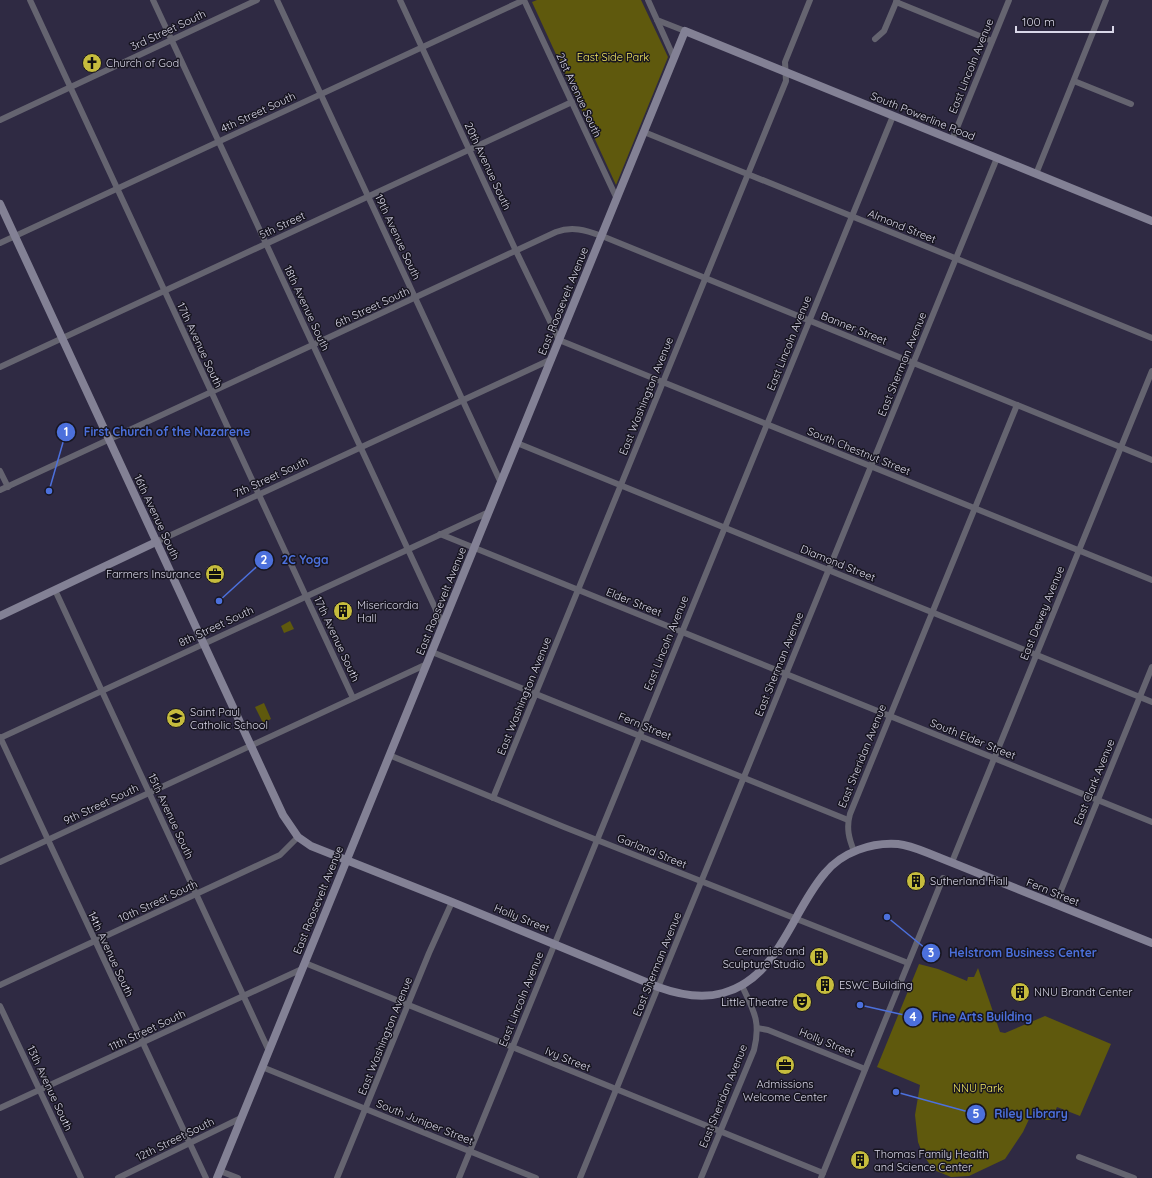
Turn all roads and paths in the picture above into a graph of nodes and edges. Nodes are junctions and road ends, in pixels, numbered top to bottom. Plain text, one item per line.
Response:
1 (30, 0) edge
2 (153, 0) edge
3 (257, 0) edge
4 (277, 0) edge
5 (400, 0) edge
6 (524, 0) edge
7 (648, 0) edge
8 (810, 0) edge
9 (1009, 0) edge
10 (1106, 0) edge
11 (896, 1) edge
12 (657, 20) junction
13 (685, 31) junction
14 (875, 39) dead end
15 (171, 40) junction
16 (992, 41) junction
17 (422, 47) junction
18 (674, 58) junction
19 (786, 72) junction
20 (1074, 81) junction
21 (70, 87) junction
22 (320, 94) junction
23 (572, 102) junction
24 (1131, 104) dead end
25 (893, 116) junction
26 (0, 120) edge
27 (644, 132) junction
28 (952, 140) junction
29 (219, 142) junction
30 (470, 149) junction
31 (997, 158) junction
32 (747, 174) junction
33 (1036, 174) junction
34 (116, 189) junction
35 (368, 196) junction
36 (617, 199) junction
37 (0, 204) edge
38 (852, 217) junction
39 (1152, 221) edge
40 (15, 236) junction
41 (602, 236) junction
42 (0, 243) edge
43 (266, 244) junction
44 (516, 251) junction
45 (956, 259) junction
46 (705, 278) junction
47 (164, 291) junction
48 (415, 298) junction
49 (809, 321) junction
50 (62, 338) junction
51 (1152, 338) edge
52 (559, 340) junction
53 (313, 345) junction
54 (552, 359) junction
55 (913, 362) junction
56 (0, 367) edge
57 (1152, 371) edge
58 (662, 382) junction
59 (212, 392) junction
60 (462, 400) junction
61 (1017, 405) junction
62 (767, 424) junction
63 (110, 440) junction
64 (517, 444) junction
65 (361, 447) junction
66 (1121, 447) junction
67 (1152, 460) edge
68 (871, 466) junction
69 (0, 471) edge
70 (501, 483) junction
71 (620, 485) junction
72 (8, 487) junction
73 (0, 490) edge
74 (259, 494) junction
75 (975, 508) junction
76 (489, 512) junction
77 (724, 528) junction
78 (440, 534) junction
79 (156, 542) junction
80 (474, 548) junction
81 (408, 549) junction
82 (1079, 551) junction
83 (828, 570) junction
84 (1152, 580) edge
85 (55, 590) junction
86 (578, 590) junction
87 (306, 596) junction
88 (932, 612) junction
89 (0, 616) edge
90 (443, 625) junction
91 (682, 632) junction
92 (204, 643) junction
93 (432, 652) junction
94 (1036, 654) junction
95 (427, 664) junction
96 (1152, 667) edge
97 (786, 674) junction
98 (102, 691) junction
99 (536, 693) junction
100 (1140, 697) junction
101 (353, 698) junction
102 (1152, 702) edge
103 (890, 716) junction
104 (640, 735) junction
105 (0, 738) edge
106 (251, 745) junction
107 (389, 755) junction
108 (994, 758) junction
109 (744, 778) junction
110 (149, 793) junction
111 (493, 798) junction
112 (1098, 800) junction
113 (848, 820) junction
114 (1152, 822) edge
115 (298, 837) junction
116 (47, 840) junction
117 (597, 840) junction
118 (854, 851) junction
119 (346, 859) junction
120 (0, 862) edge
121 (952, 862) junction
122 (943, 878) dead end
123 (701, 881) junction
124 (196, 894) junction
125 (452, 902) junction
126 (1055, 905) junction
127 (795, 919) junction
128 (95, 942) junction
129 (555, 943) junction
130 (1152, 944) edge
131 (908, 963) junction
132 (304, 966) junction
133 (0, 985) edge
134 (742, 986) junction
135 (658, 987) junction
136 (243, 996) junction
137 (408, 1005) junction
138 (0, 1006) edge
139 (758, 1028) junction
140 (142, 1043) junction
141 (512, 1047) junction
142 (269, 1051) junction
143 (262, 1067) junction
144 (865, 1069) junction
145 (616, 1089) junction
146 (40, 1090) junction
147 (0, 1108) edge
148 (366, 1109) junction
149 (241, 1118) junction
150 (720, 1132) junction
151 (189, 1145) junction
152 (470, 1151) junction
153 (1079, 1158) dead end
154 (219, 1174) edge
155 (822, 1176) edge
156 (81, 1178) edge
157 (118, 1178) edge
158 (206, 1178) edge
159 (238, 1178) edge
160 (338, 1178) edge
161 (459, 1178) edge
162 (536, 1178) edge
163 (580, 1178) edge
164 (701, 1178) edge
165 (1134, 1178) edge

1 - 21 street, 17th Avenue South
2 - 15 street, 18th Avenue South
3 - 15 street, 3rd Street South
4 - 22 street, 19th Avenue South
5 - 17 street, 20th Avenue South
6 - 17 street, 4th Street South
6 - 23 street, 21st Avenue South
7 - 12 street
8 - 19 street, East Washington Avenue
9 - 16 street, East Lincoln Avenue
10 - 20 street
11 - 14 street
11 - 16 street
12 - 13 street
12 - 18 street
13 - 18 street, East Roosevelt Avenue
13 - 19 street, South Powerline Road
15 - 21 street, 3rd Street South
15 - 29 street, 18th Avenue South
16 - 28 street, East Lincoln Avenue
17 - 22 street, 4th Street South
17 - 30 street, 20th Avenue South
18 - 27 street, East Roosevelt Avenue
19 - 25 street, South Powerline Road
19 - 32 street, East Washington Avenue
20 - 24 street
20 - 33 street
21 - 26 street, 3rd Street South
21 - 34 street, 17th Avenue South
22 - 29 street, 4th Street South
22 - 35 street, 19th Avenue South
23 - 30 street, 5th Street
23 - 36 street, 21st Avenue South
25 - 28 street, South Powerline Road
25 - 38 street, East Lincoln Avenue
27 - 32 street, Almond Street
27 - 36 street, East Roosevelt Avenue
28 - 31 street, South Powerline Road
29 - 34 street, 4th Street South
29 - 43 street, 18th Avenue South
30 - 35 street, 5th Street
30 - 44 street, 20th Avenue South
31 - 33 street, South Powerline Road
31 - 45 street, East Sherman Avenue
32 - 38 street, Almond Street
32 - 46 street, East Washington Avenue
33 - 39 street, South Powerline Road
34 - 40 street, 4th Street South
34 - 47 street, 17th Avenue South
35 - 43 street, 5th Street
35 - 48 street, 19th Avenue South
36 - 41 street, East Roosevelt Avenue
37 - 40 street, 16th Avenue South
38 - 45 street, Almond Street
38 - 49 street, East Lincoln Avenue
40 - 42 street, 4th Street South
40 - 50 street, 16th Avenue South
41 - 44 street, 6th Street South
41 - 46 street, Banner Street
41 - 52 street, East Roosevelt Avenue
43 - 47 street, 5th Street
43 - 53 street, 18th Avenue South
44 - 48 street, 6th Street South
44 - 52 street, 20th Avenue South
45 - 51 street, Almond Street
45 - 55 street, East Sherman Avenue
46 - 49 street, Banner Street
46 - 58 street, East Washington Avenue
47 - 50 street, 5th Street
47 - 59 street, 17th Avenue South
48 - 53 street, 6th Street South
48 - 60 street, 19th Avenue South
49 - 55 street, Banner Street
49 - 62 street, East Lincoln Avenue
50 - 56 street, 5th Street
50 - 63 street, 16th Avenue South
52 - 54 street, East Roosevelt Avenue
52 - 58 street, South Chestnut Street
53 - 59 street, 6th Street South
53 - 65 street, 18th Avenue South
54 - 60 street, 7th Street South
54 - 64 street, East Roosevelt Avenue
55 - 61 street, Banner Street
55 - 68 street, East Sherman Avenue
57 - 66 street, East Dewey Avenue
58 - 62 street, South Chestnut Street
58 - 71 street, East Washington Avenue
59 - 63 street, 6th Street South
59 - 74 street, 17th Avenue South
60 - 65 street, 7th Street South
60 - 70 street, 19th Avenue South
61 - 66 street, Banner Street
61 - 75 street, East Sheridan Avenue
62 - 68 street, South Chestnut Street
62 - 77 street, East Lincoln Avenue
63 - 72 street, 6th Street South
63 - 79 street, 16th Avenue South
64 - 70 street, East Roosevelt Avenue
64 - 71 street, Diamond Street
65 - 74 street, 7th Street South
65 - 81 street, 18th Avenue South
66 - 67 street, Banner Street
66 - 82 street, East Dewey Avenue
68 - 75 street, South Chestnut Street
68 - 83 street, East Sherman Avenue
69 - 72 street
70 - 76 street, East Roosevelt Avenue
71 - 77 street, Diamond Street
71 - 86 street, East Washington Avenue
72 - 73 street, 6th Street South
74 - 79 street, 7th Street South
74 - 87 street, 17th Avenue South
75 - 82 street, South Chestnut Street
75 - 88 street, East Sheridan Avenue
76 - 78 street, 8th Street South
76 - 80 street, East Roosevelt Avenue
77 - 83 street, Diamond Street
77 - 91 street, East Lincoln Avenue
78 - 80 street
78 - 81 street, 8th Street South
79 - 85 street, 7th Street South
79 - 92 street, 16th Avenue South
80 - 86 street, Elder Street
80 - 90 street, East Roosevelt Avenue
81 - 87 street, 8th Street South
81 - 90 street, 18th Avenue South
82 - 84 street, South Chestnut Street
82 - 94 street, East Dewey Avenue
83 - 88 street, Diamond Street
83 - 97 street, East Sherman Avenue
85 - 89 street, 7th Street South
85 - 98 street, 15th Avenue South
86 - 91 street, Elder Street
86 - 99 street, East Washington Avenue
87 - 92 street, 8th Street South
87 - 101 street, 17th Avenue South
88 - 94 street, Diamond Street
88 - 103 street, East Sheridan Avenue
90 - 93 street, East Roosevelt Avenue
91 - 97 street, Elder Street
91 - 104 street, East Lincoln Avenue
92 - 98 street, 8th Street South
92 - 106 street, 16th Avenue South
93 - 95 street, East Roosevelt Avenue
93 - 99 street, Fern Street
94 - 100 street, Diamond Street
94 - 108 street, East Dewey Avenue
95 - 101 street, 9th Street South
95 - 107 street, East Roosevelt Avenue
96 - 100 street, East Clark Avenue
97 - 103 street, South Elder Street
97 - 109 street, East Sherman Avenue
98 - 105 street, 8th Street South
98 - 110 street, 15th Avenue South
99 - 104 street, Fern Street
99 - 111 street, East Washington Avenue
100 - 102 street, Diamond Street
100 - 112 street, East Clark Avenue
101 - 106 street, 9th Street South
103 - 108 street, South Elder Street
103 - 113 street, East Sheridan Avenue
104 - 109 street, Fern Street
104 - 117 street, East Lincoln Avenue
105 - 116 street, 14th Avenue South
106 - 110 street, 9th Street South
106 - 115 street, 16th Avenue South
107 - 111 street, Garland Street
107 - 119 street, East Roosevelt Avenue
108 - 112 street, South Elder Street
108 - 121 street, East Dewey Avenue
109 - 113 street, Fern Street
109 - 123 street, East Sherman Avenue
110 - 116 street, 9th Street South
110 - 124 street, 15th Avenue South
111 - 117 street, Garland Street
112 - 114 street, South Elder Street
112 - 126 street, East Clark Avenue
113 - 118 street, East Sheridan Avenue
115 - 119 street, Holly Street
115 - 124 street, 10th Street South
116 - 120 street, 9th Street South
116 - 128 street, 14th Avenue South
117 - 123 street, Garland Street
117 - 129 street, East Lincoln Avenue
118 - 121 street, Fern Street
118 - 127 street
119 - 125 street, Holly Street
119 - 132 street, East Roosevelt Avenue
121 - 126 street, Fern Street
122 - 131 street
123 - 127 street, Garland Street
123 - 135 street, East Sherman Avenue
124 - 128 street, 10th Street South
124 - 136 street, 15th Avenue South
125 - 129 street, Holly Street
125 - 137 street, East Washington Avenue
126 - 130 street, Fern Street
127 - 131 street, Garland Street
127 - 134 street
128 - 133 street, 10th Street South
128 - 140 street, 14th Avenue South
129 - 135 street, Holly Street
129 - 141 street, East Lincoln Avenue
131 - 144 street
132 - 136 street, 11th Street South
132 - 137 street, Ivy Street
132 - 142 street, East Roosevelt Avenue
134 - 135 street, Holly Street
134 - 139 street, East Sheridan Avenue
135 - 145 street, East Sherman Avenue
136 - 140 street, 11th Street South
136 - 142 street, 15th Avenue South
137 - 141 street, Ivy Street
137 - 148 street, East Washington Avenue
138 - 146 street, 13th Avenue South
139 - 144 street, Holly Street
139 - 150 street, East Sheridan Avenue
140 - 146 street, 11th Street South
140 - 151 street, 14th Avenue South
141 - 145 street, Ivy Street
141 - 152 street, East Lincoln Avenue
142 - 143 street, East Roosevelt Avenue
143 - 148 street, South Juniper Street
143 - 149 street, East Roosevelt Avenue
144 - 155 street
145 - 150 street, Ivy Street
145 - 163 street, East Sherman Avenue
146 - 147 street, 11th Street South
146 - 156 street, 13th Avenue South
148 - 152 street, South Juniper Street
148 - 160 street, East Washington Avenue
149 - 151 street, 12th Street South
149 - 154 street, East Roosevelt Avenue
150 - 155 street, Ivy Street
150 - 164 street, East Sheridan Avenue
151 - 157 street, 12th Street South
151 - 158 street, 14th Avenue South
152 - 161 street, East Lincoln Avenue
152 - 162 street, South Juniper Street
153 - 165 street
154 - 159 street

